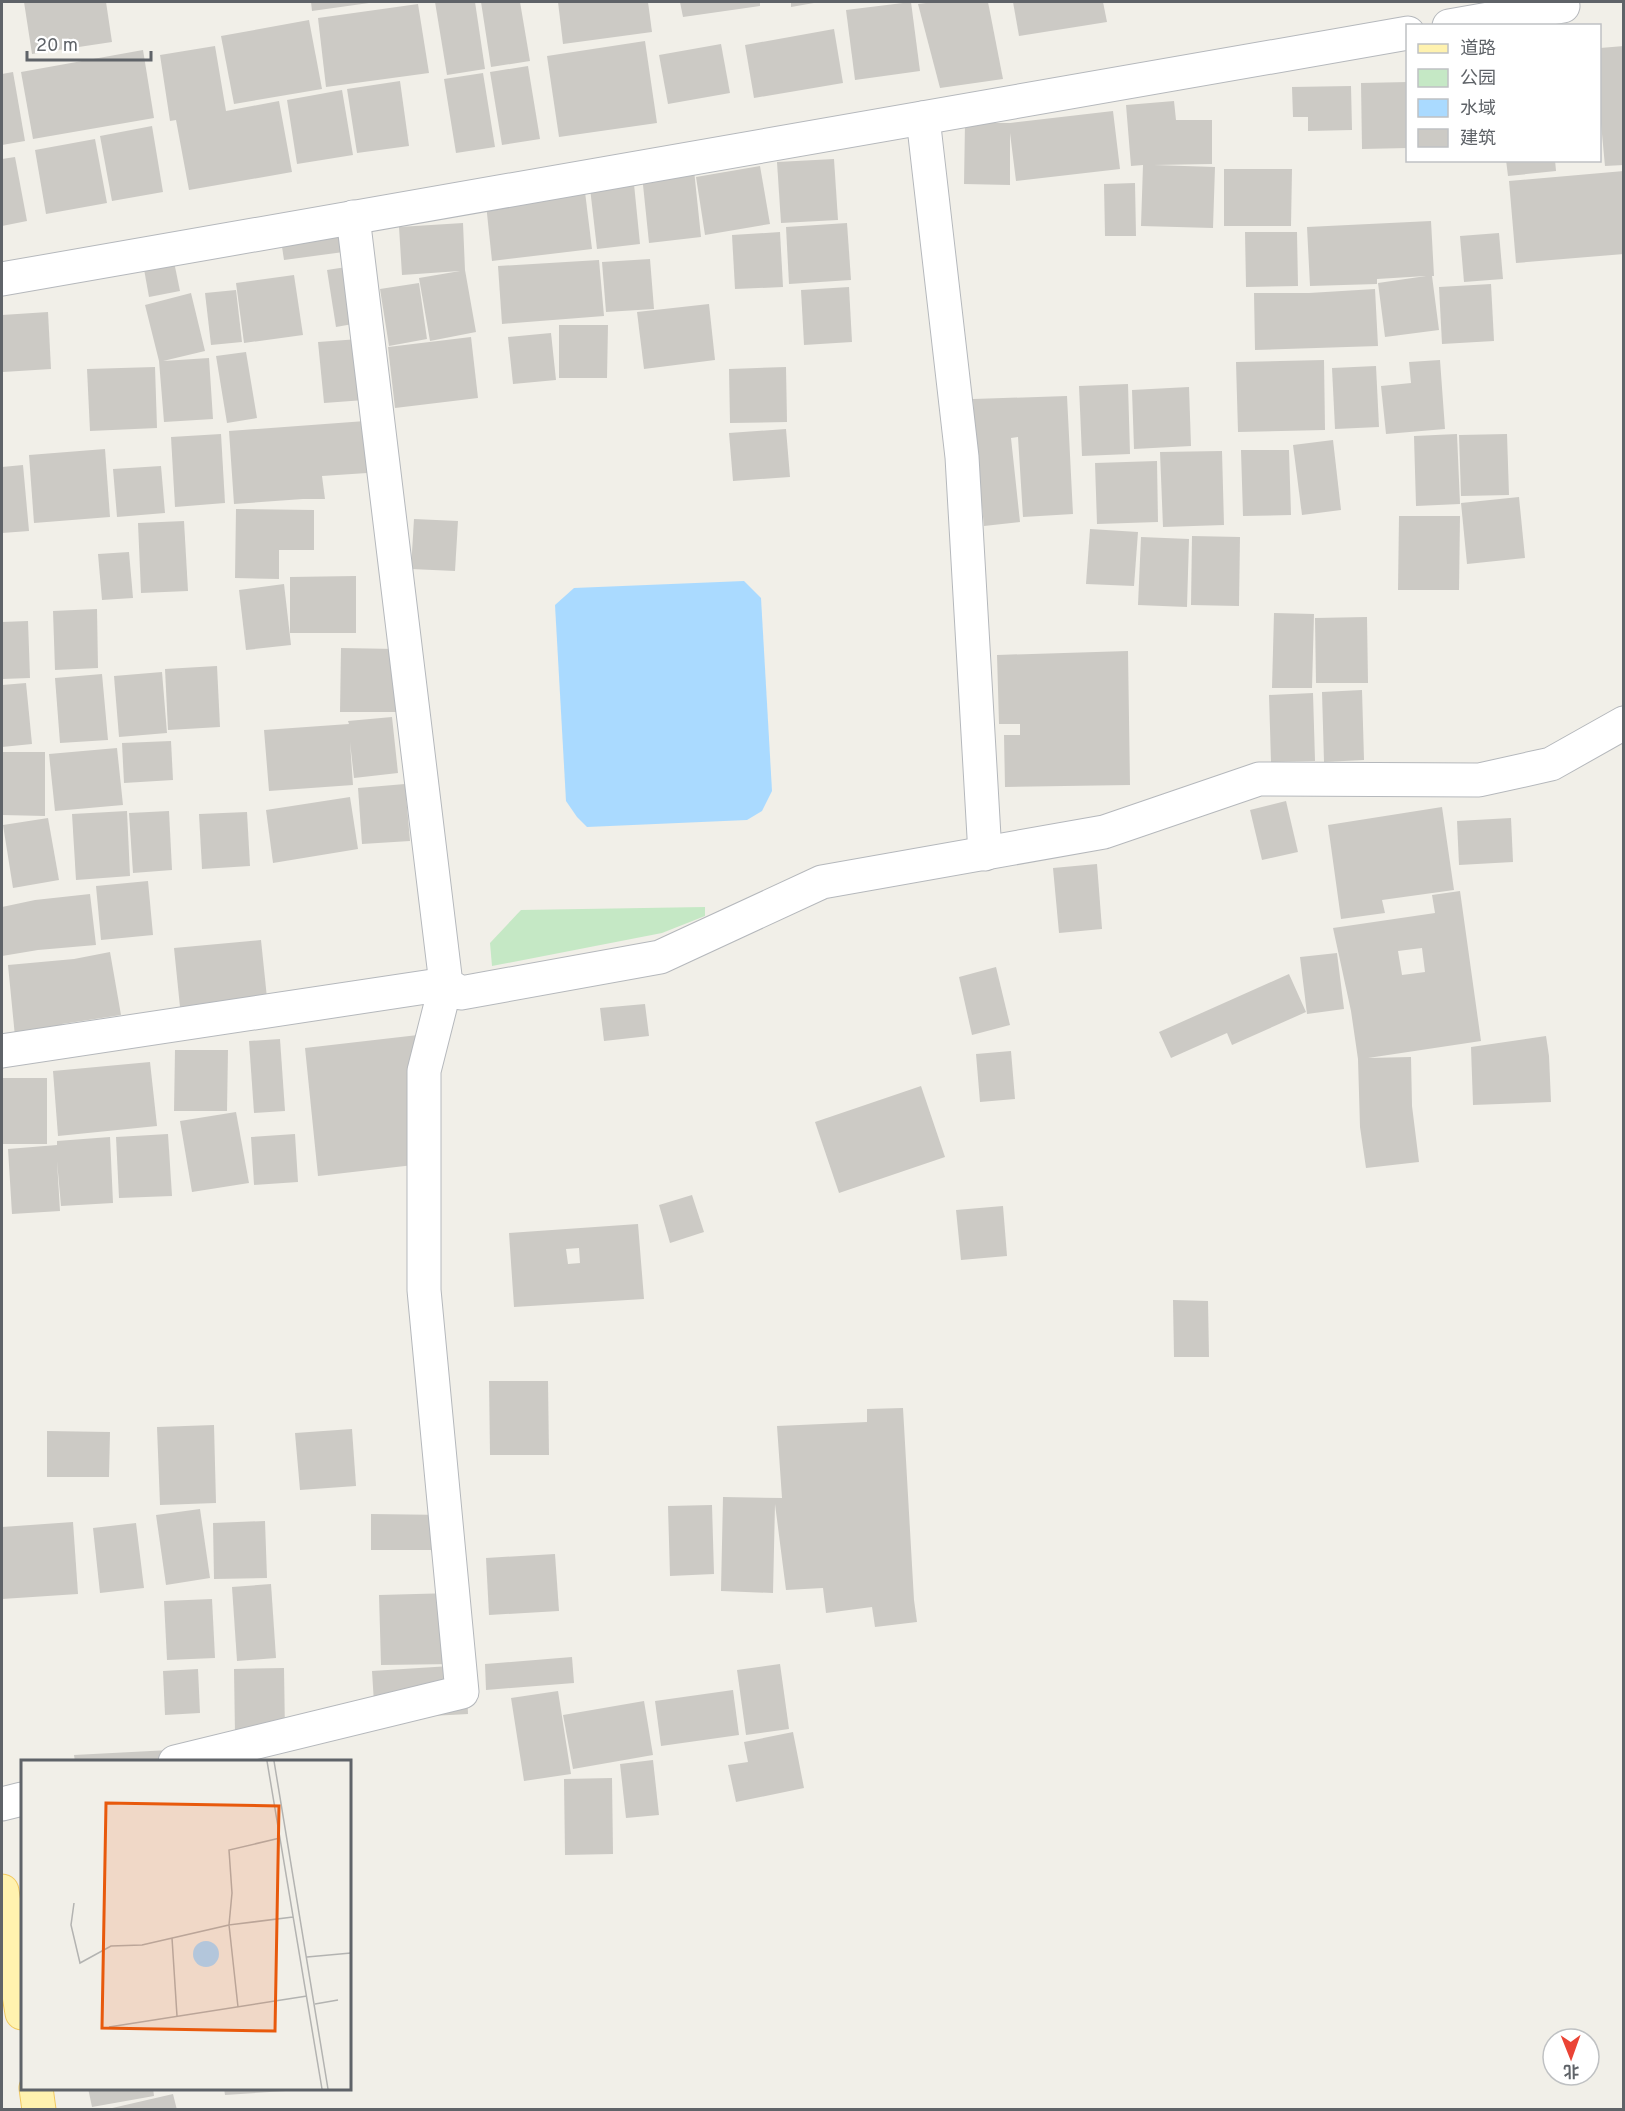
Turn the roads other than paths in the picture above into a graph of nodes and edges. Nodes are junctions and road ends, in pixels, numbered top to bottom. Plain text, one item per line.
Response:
1 (1563, 6) dead end
2 (1460, 24) edge
3 (1406, 33) edge
4 (923, 118) junction
5 (353, 217) junction
6 (2, 279) edge
7 (1623, 723) edge
8 (985, 854) junction
9 (446, 984) junction
10 (2, 1051) edge
11 (179, 1760) edge
12 (21, 1798) edge
13 (2, 1804) edge
14 (2, 1891) edge
15 (21, 2007) edge
16 (36, 2090) edge
17 (39, 2109) edge

1 - 2 street
3 - 4 street
4 - 5 street
4 - 8 street
5 - 6 street
5 - 9 street
7 - 8 street
8 - 9 street
9 - 10 street
9 - 11 street
12 - 13 street
14 - 15 main road
16 - 17 main road

